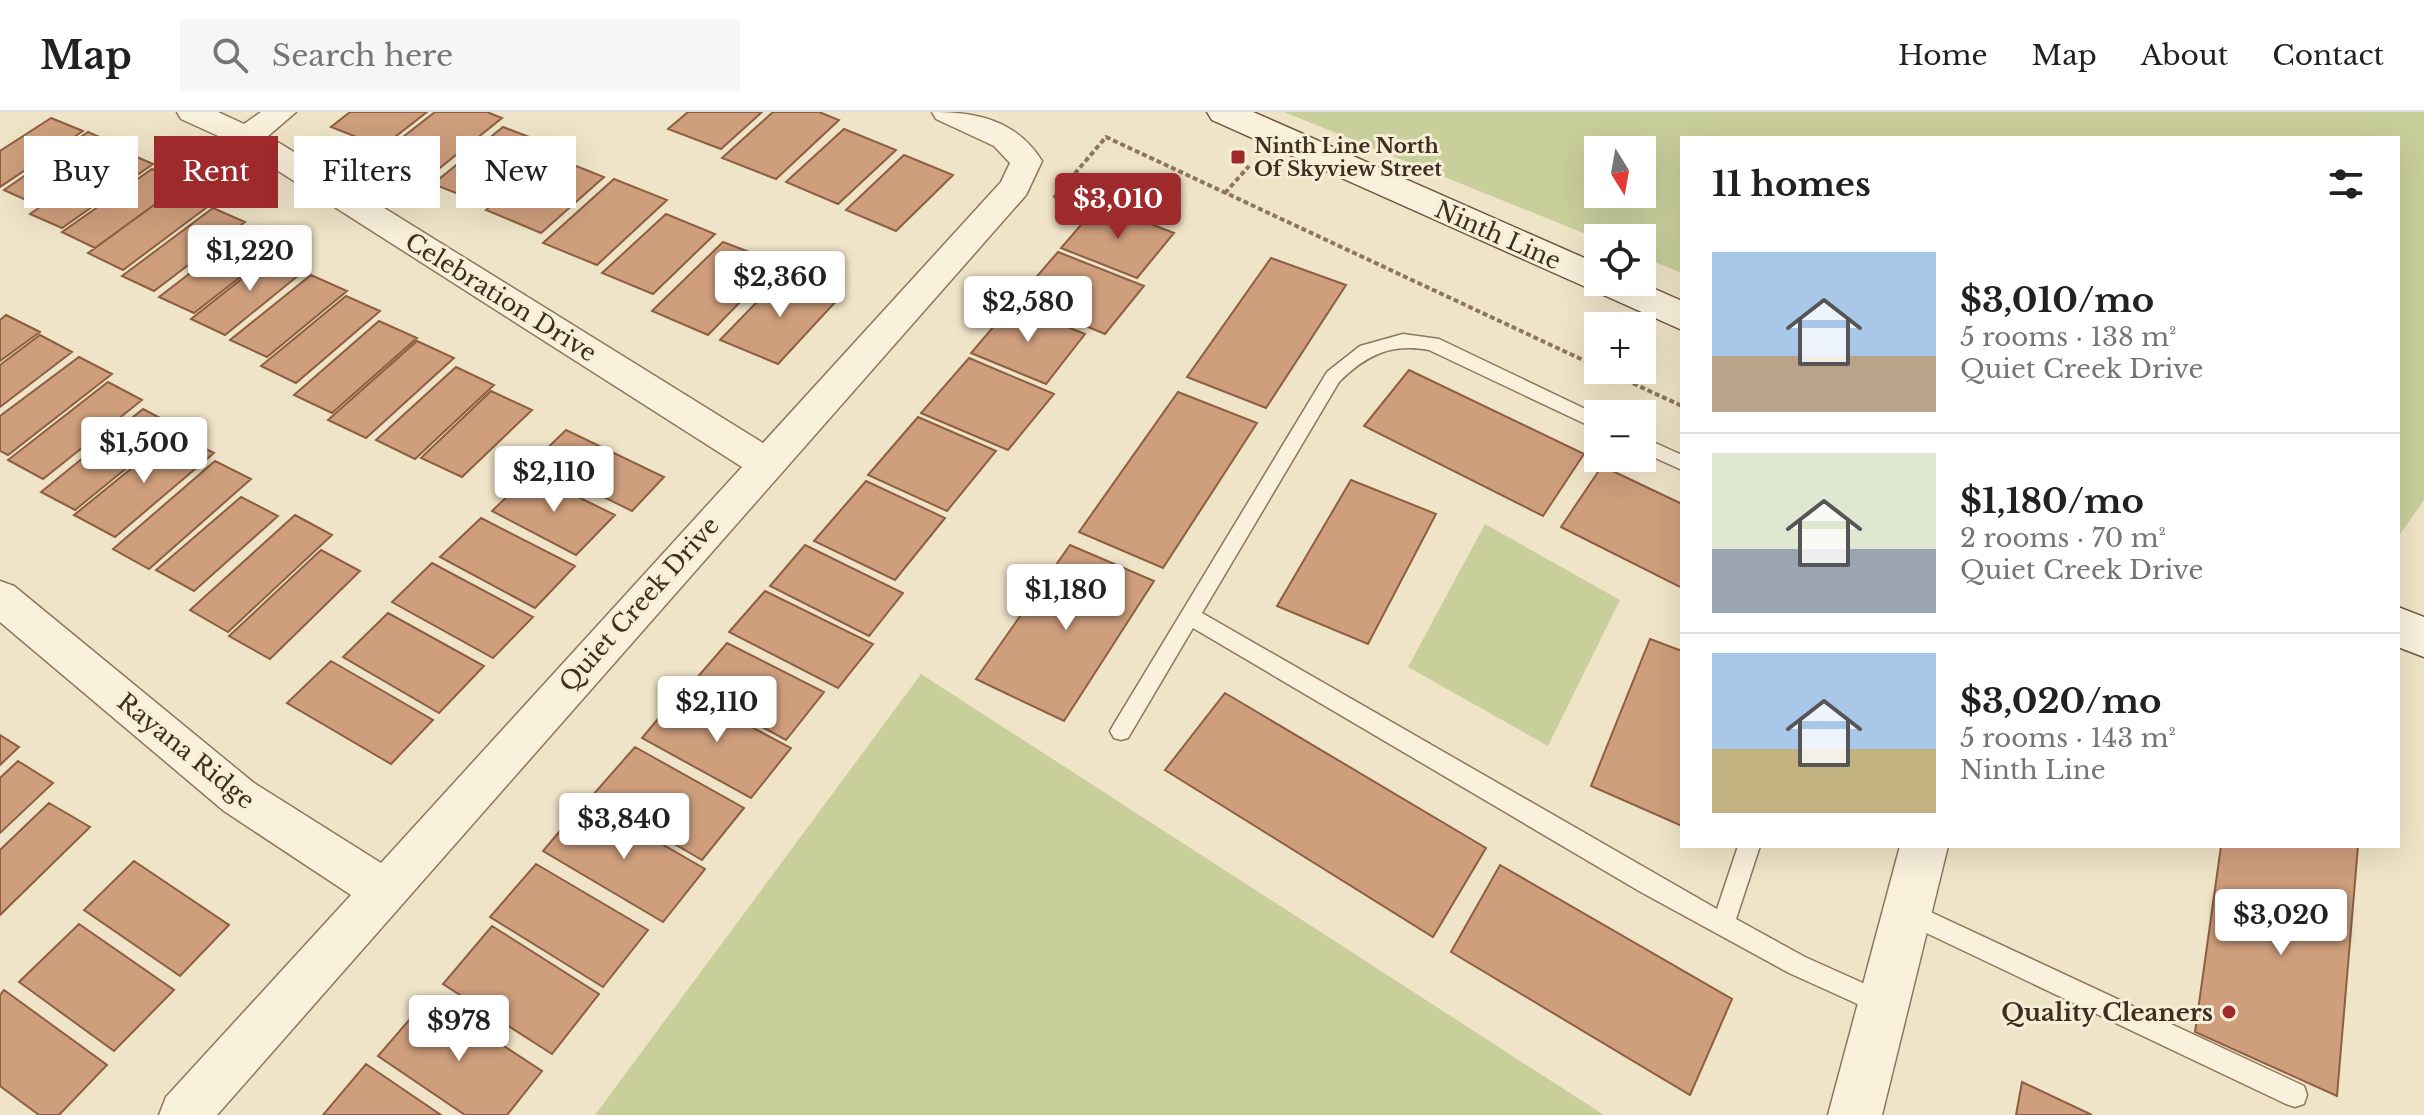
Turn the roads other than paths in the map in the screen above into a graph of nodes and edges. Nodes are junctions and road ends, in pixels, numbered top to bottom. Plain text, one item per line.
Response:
1 (192, 112) edge
2 (281, 112) edge
3 (947, 112) edge
4 (1224, 112) edge
5 (245, 136) edge
6 (248, 136) edge
7 (278, 157) edge
8 (1584, 273) edge
9 (1636, 296) edge
10 (1680, 315) edge
11 (1584, 416) edge
12 (1656, 451) edge
13 (1680, 462) edge
14 (765, 463) junction
15 (0, 598) edge
16 (1190, 616) junction
17 (2400, 627) edge
18 (2424, 638) edge
19 (1121, 731) dead end
20 (1748, 848) edge
21 (1923, 848) edge
22 (384, 890) junction
23 (1907, 912) junction
24 (1723, 924) junction
25 (1884, 1004) junction
26 (2295, 1095) dead end
27 (184, 1115) edge
28 (1855, 1115) edge

1 - 5 street, Celebration Drive
2 - 6 street
3 - 14 street, Quiet Creek Drive
4 - 8 main road, Ninth Line
7 - 14 street, Celebration Drive
9 - 10 main road
11 - 16 lane
12 - 13 lane
14 - 22 street, Quiet Creek Drive
15 - 22 street, Rayana Ridge
16 - 19 lane
16 - 24 lane
17 - 18 main road
20 - 24 lane
21 - 23 main road
22 - 27 street, Quiet Creek Drive
23 - 25 main road
23 - 26 lane
24 - 25 lane
25 - 28 main road

